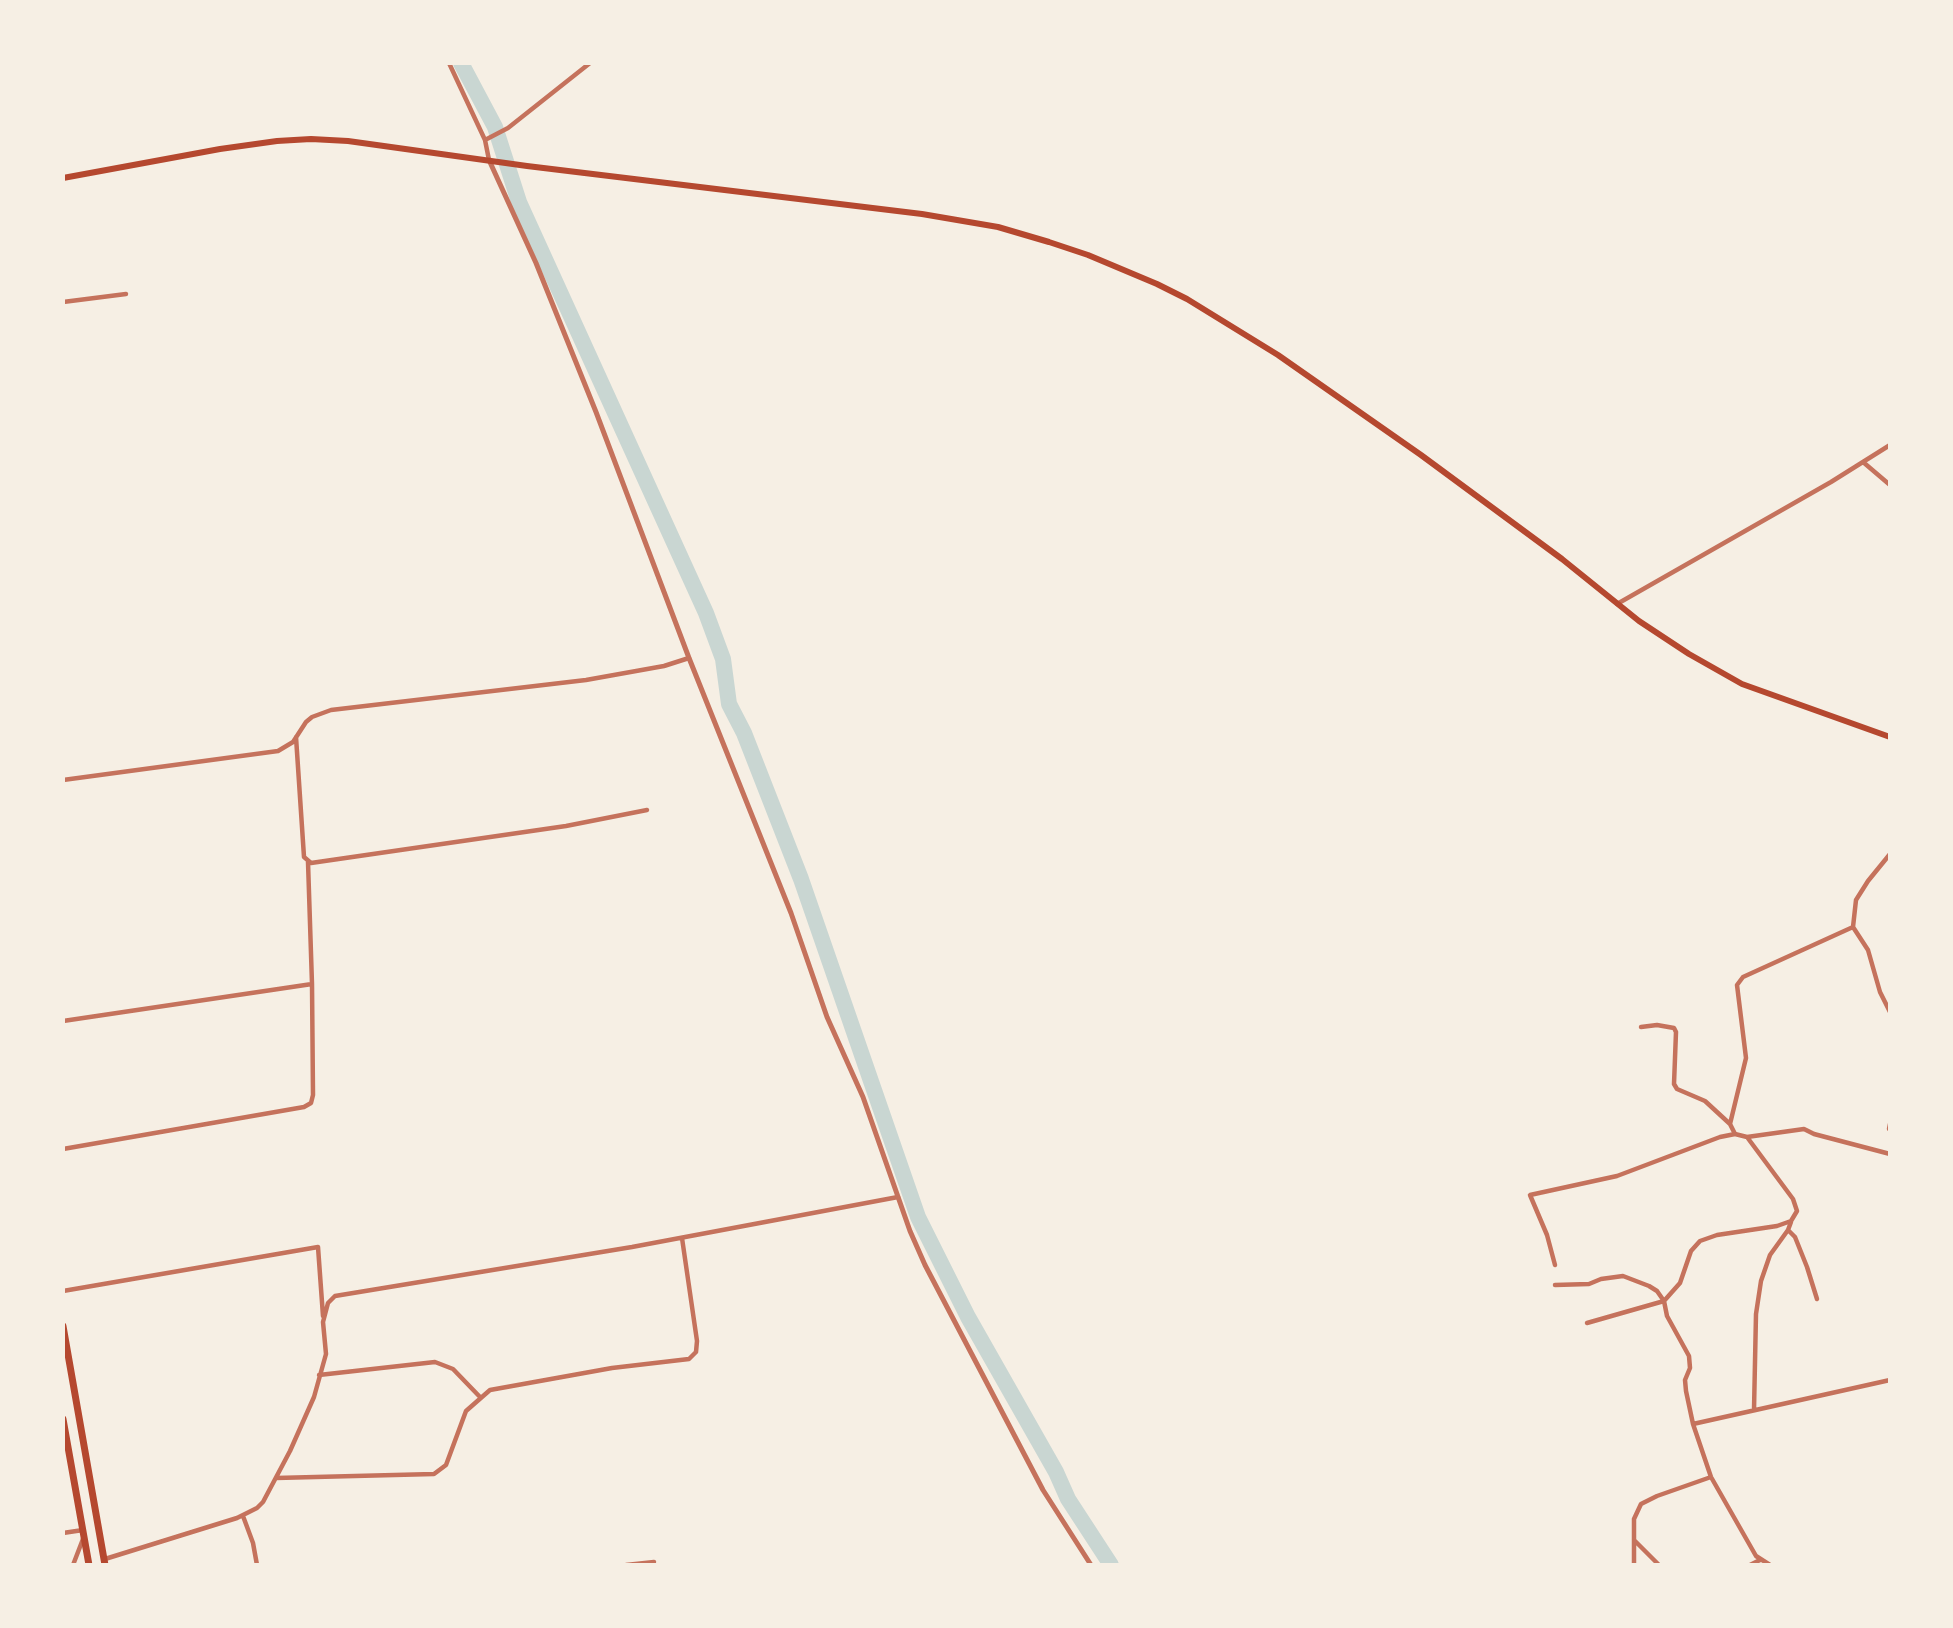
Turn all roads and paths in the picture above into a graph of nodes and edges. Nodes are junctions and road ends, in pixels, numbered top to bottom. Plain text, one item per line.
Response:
1 (449, 63) edge
2 (590, 63) edge
3 (485, 140) junction
4 (489, 160) junction
5 (63, 178) edge
6 (126, 294) dead end
7 (63, 302) edge
8 (1890, 444) edge
9 (1863, 462) junction
10 (1890, 485) edge
11 (1616, 604) junction
12 (689, 658) junction
13 (296, 737) junction
14 (1890, 737) edge
15 (63, 780) edge
16 (647, 810) dead end
17 (1890, 854) edge
18 (308, 862) junction
19 (1853, 927) junction
20 (312, 984) junction
21 (1890, 1012) edge
22 (63, 1021) edge
23 (1641, 1027) dead end
24 (1730, 1124) junction
25 (1735, 1134) junction
26 (1747, 1137) junction
27 (63, 1149) edge
28 (1890, 1154) edge
29 (898, 1197) junction
30 (1791, 1221) junction
31 (1788, 1230) junction
32 (682, 1238) junction
33 (1555, 1265) dead end
34 (1555, 1285) dead end
35 (63, 1291) edge
36 (1817, 1299) dead end
37 (1664, 1301) junction
38 (323, 1322) junction
39 (1587, 1323) dead end
40 (63, 1326) edge
41 (319, 1375) junction
42 (1890, 1380) edge
43 (480, 1397) junction
44 (1754, 1410) junction
45 (63, 1419) edge
46 (1693, 1424) junction
47 (276, 1478) junction
48 (1711, 1478) junction
49 (243, 1516) junction
50 (84, 1532) junction
51 (63, 1533) edge
52 (1633, 1539) junction
53 (1760, 1560) junction
54 (104, 1562) edge
55 (654, 1562) dead end
56 (73, 1565) edge
57 (89, 1565) edge
58 (257, 1565) edge
59 (626, 1565) edge
60 (1091, 1565) edge
61 (1634, 1565) edge
62 (1659, 1565) edge
63 (1749, 1565) edge
64 (1770, 1565) edge

1 - 3 street
2 - 3 street
3 - 4 street
4 - 5 main road
4 - 11 main road
4 - 12 street
6 - 7 street
8 - 9 street
9 - 10 street
9 - 11 street
11 - 14 main road
12 - 13 street
12 - 29 street
13 - 15 street
13 - 18 street
16 - 18 street
17 - 19 street
18 - 20 street
19 - 21 street
19 - 24 street
20 - 22 street
20 - 27 street
23 - 24 street
24 - 25 street
25 - 26 street
25 - 33 street
26 - 28 street
26 - 30 street
29 - 32 street
29 - 60 street
30 - 31 street
30 - 37 street
31 - 36 street
31 - 44 street
32 - 38 street
32 - 43 street
34 - 37 street
35 - 38 street
37 - 39 street
37 - 46 street
38 - 41 street
40 - 54 highway
41 - 43 street
41 - 47 street
42 - 44 street
43 - 47 street
44 - 46 street
45 - 50 highway
46 - 48 street
47 - 49 street
48 - 52 street
48 - 53 street
49 - 54 street
49 - 58 street
50 - 51 street
50 - 56 street
50 - 57 highway
52 - 61 street
52 - 62 street
53 - 63 street
53 - 64 street
55 - 59 street

